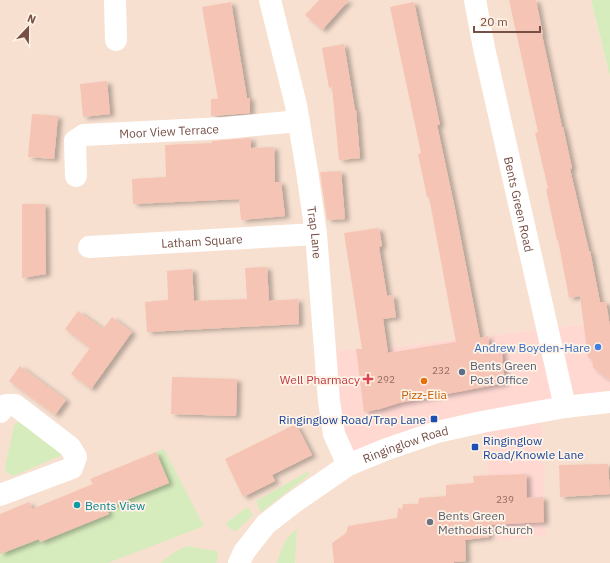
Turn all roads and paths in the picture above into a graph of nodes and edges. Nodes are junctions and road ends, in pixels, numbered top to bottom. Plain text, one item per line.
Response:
1 (115, 0) edge
2 (270, 0) edge
3 (475, 0) edge
4 (116, 40) dead end
5 (299, 121) junction
6 (76, 176) dead end
7 (316, 234) junction
8 (89, 246) dead end
9 (610, 402) edge
10 (565, 407) junction
11 (0, 412) edge
12 (348, 465) junction
13 (0, 495) edge
14 (239, 563) edge

1 - 4 street
2 - 5 street, Trap Lane
3 - 10 street, Bents Green Road
5 - 6 street, Moor View Terrace
5 - 7 street, Trap Lane
7 - 8 street, Latham Square
7 - 12 street, Trap Lane
9 - 10 street, Ringinglow Road
10 - 12 street, Ringinglow Road
11 - 13 street
12 - 14 street, Ringinglow Road

